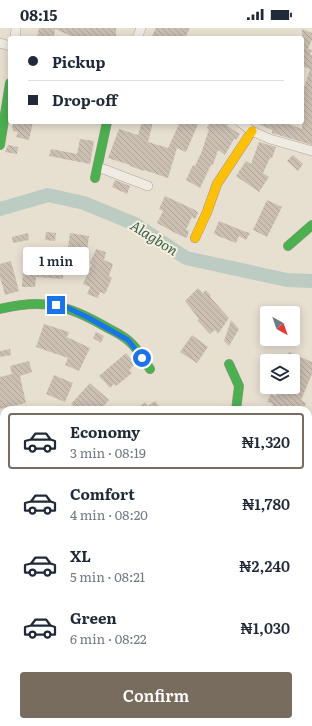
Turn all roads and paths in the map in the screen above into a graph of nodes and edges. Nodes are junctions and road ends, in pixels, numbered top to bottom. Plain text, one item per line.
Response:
1 (8, 95) edge
2 (107, 124) edge
3 (243, 124) edge
4 (252, 131) junction
5 (0, 145) edge
6 (312, 151) edge
7 (98, 167) junction
8 (95, 178) dead end
9 (148, 186) dead end
10 (312, 225) edge
11 (195, 238) dead end
12 (288, 246) dead end
13 (0, 309) edge
14 (229, 364) dead end
15 (150, 369) dead end
16 (236, 406) edge

1 - 5 street
2 - 7 street
3 - 4 street
4 - 6 street
4 - 11 street
7 - 8 street
7 - 9 street
10 - 12 street
13 - 15 street
14 - 16 street

